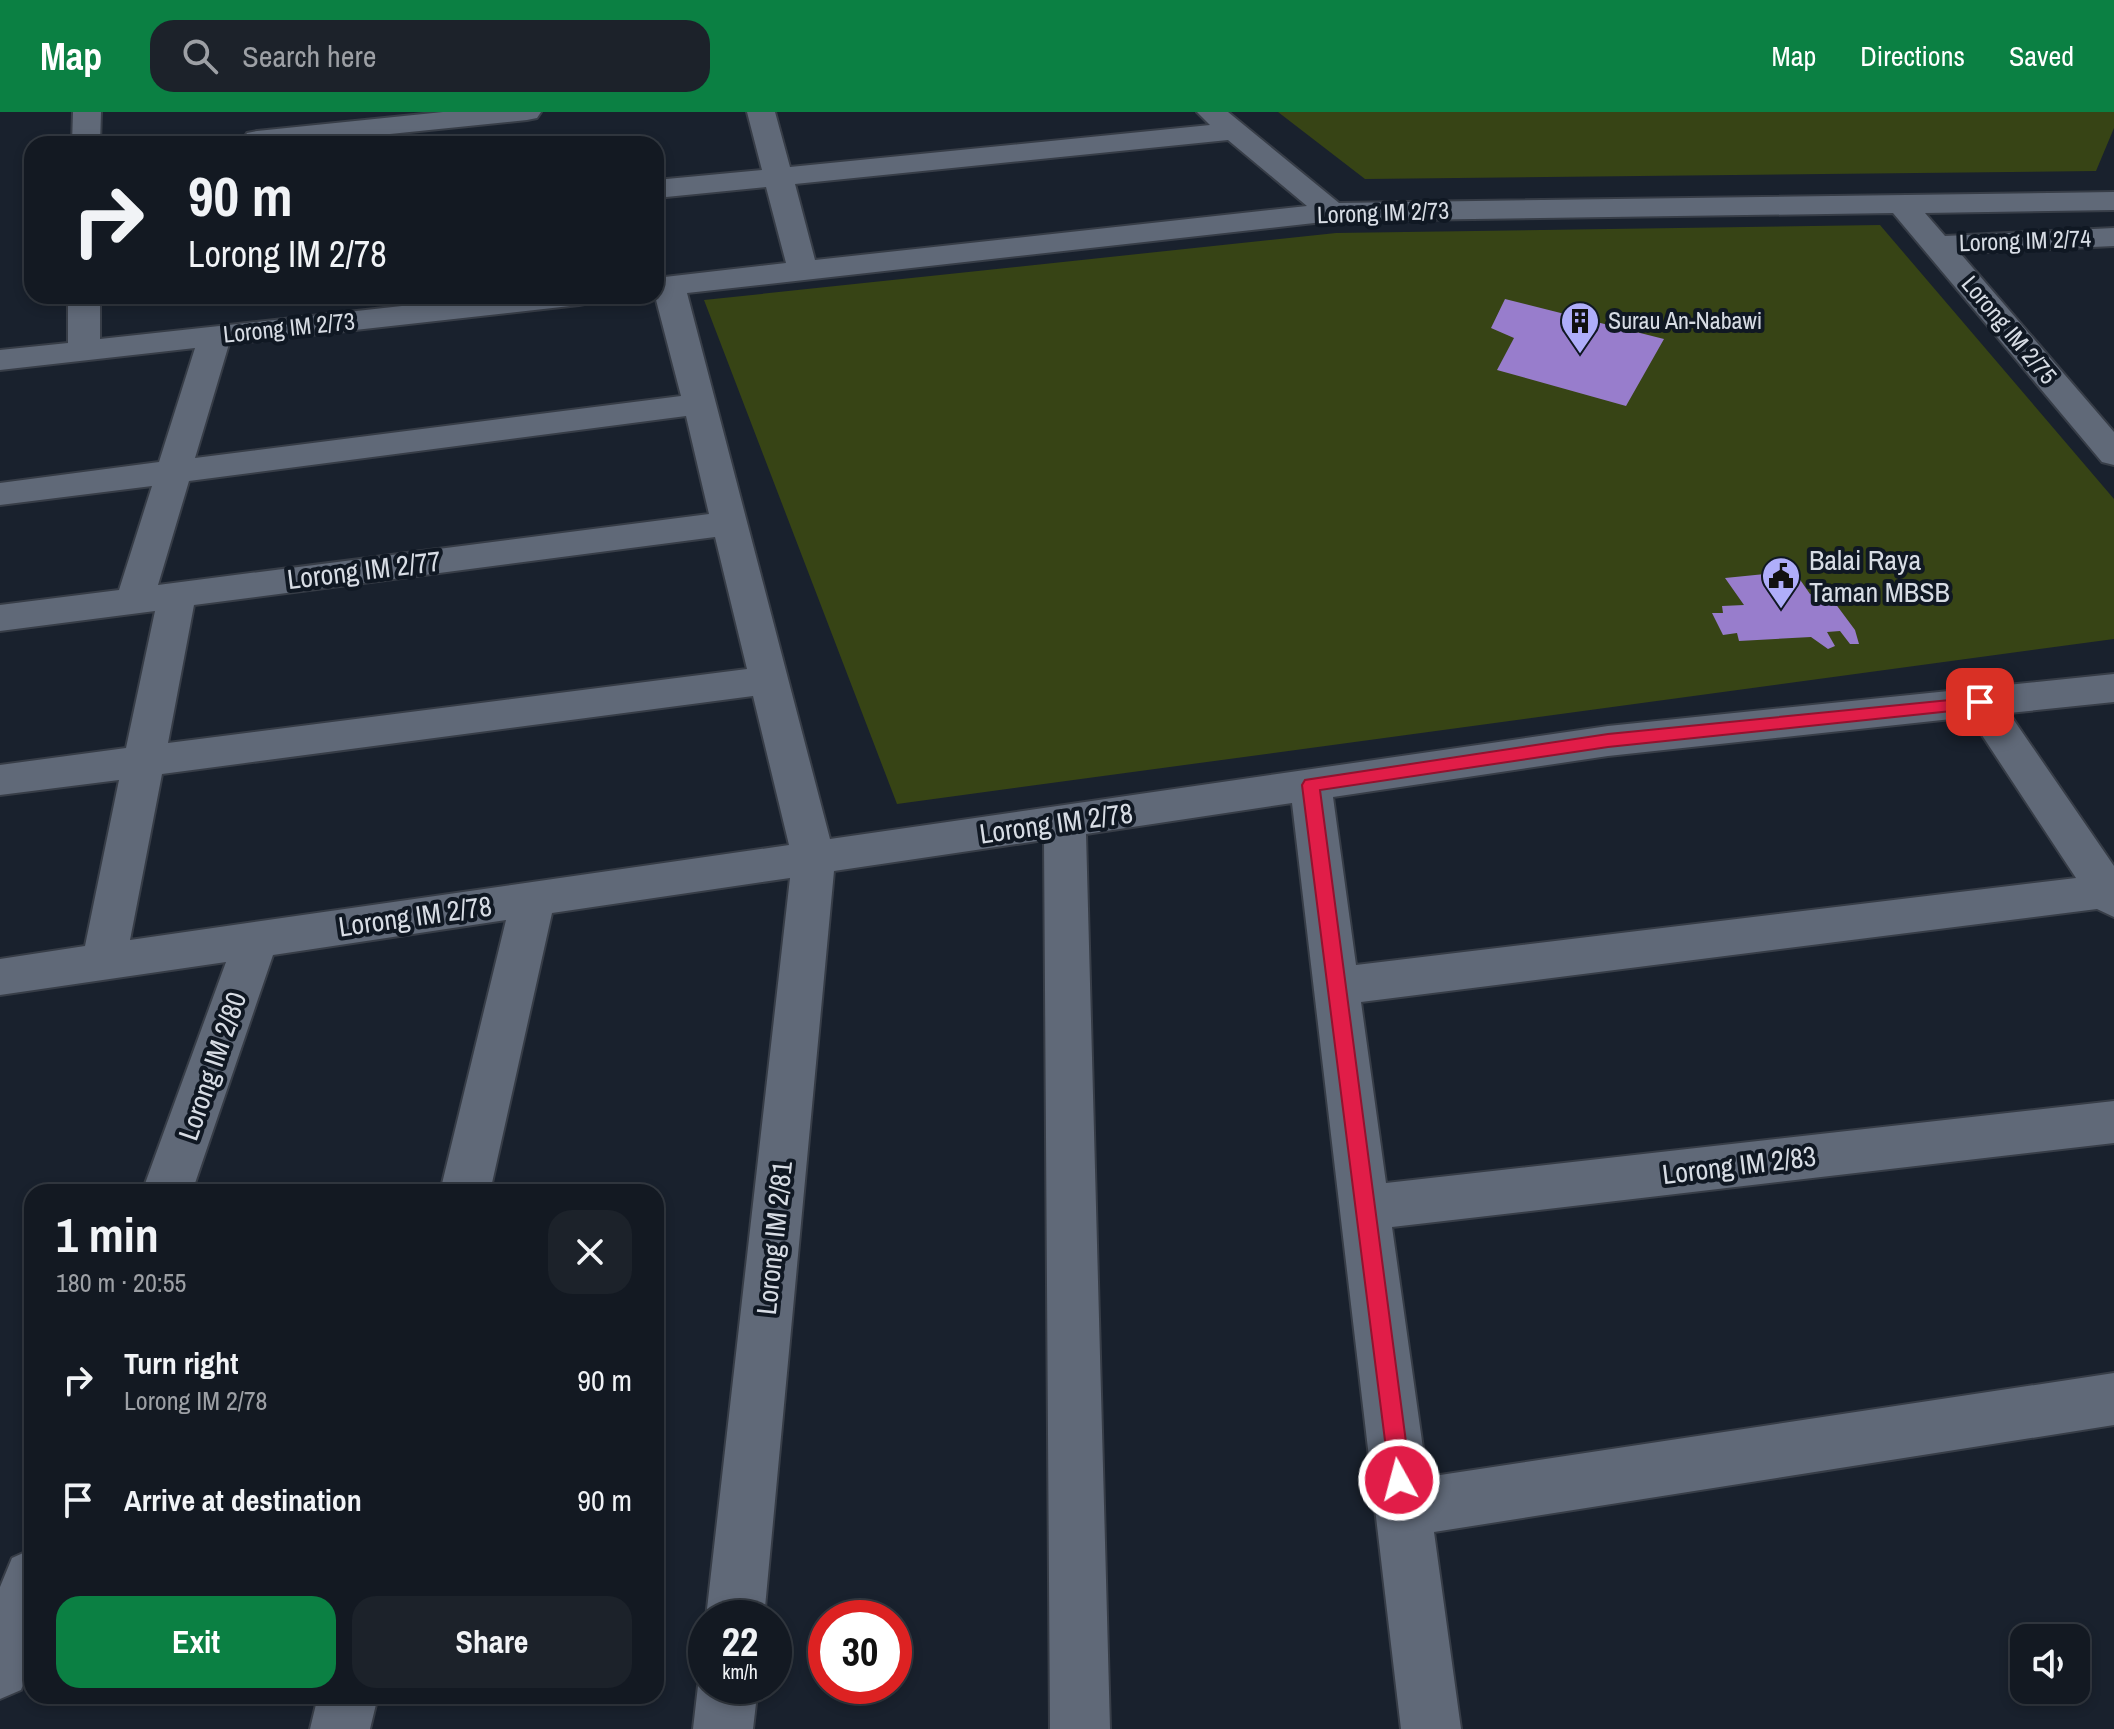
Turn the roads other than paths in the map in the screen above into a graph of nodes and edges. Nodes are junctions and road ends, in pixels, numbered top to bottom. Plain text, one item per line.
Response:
1 (87, 112) edge
2 (527, 112) edge
3 (761, 112) edge
4 (1210, 112) edge
5 (1233, 131) junction
6 (256, 132) edge
7 (86, 136) edge
8 (778, 176) junction
9 (664, 188) edge
10 (2110, 200) edge
11 (1904, 207) junction
12 (1332, 212) junction
13 (2114, 237) edge
14 (1937, 245) junction
15 (803, 271) junction
16 (664, 287) edge
17 (664, 290) edge
18 (84, 304) edge
19 (275, 304) edge
20 (508, 304) edge
21 (278, 330) junction
22 (215, 336) junction
23 (84, 351) junction
24 (0, 360) edge
25 (699, 404) junction
26 (2114, 454) edge
27 (174, 472) junction
28 (0, 494) edge
29 (729, 523) junction
30 (177, 594) junction
31 (135, 600) junction
32 (0, 618) edge
33 (769, 680) junction
34 (2114, 688) edge
35 (1980, 702) junction
36 (144, 762) junction
37 (0, 780) edge
38 (1311, 785) junction
39 (1065, 821) junction
40 (814, 859) junction
41 (2112, 893) edge
42 (533, 899) junction
43 (256, 939) junction
44 (104, 961) junction
45 (0, 977) edge
46 (1337, 986) junction
47 (2114, 1122) edge
48 (170, 1184) edge
49 (467, 1184) edge
50 (1364, 1208) junction
51 (2114, 1399) edge
52 (1403, 1509) junction
53 (737, 1600) edge
54 (24, 1601) edge
55 (0, 1669) edge
56 (346, 1704) edge
57 (726, 1704) edge
58 (340, 1729) edge
59 (723, 1729) edge
60 (1080, 1729) edge
61 (1431, 1729) edge

1 - 7 street
2 - 6 street
3 - 8 street
4 - 5 street
5 - 8 street
5 - 12 street
8 - 9 street
8 - 15 street
10 - 11 street, Lorong IM 2/73
11 - 12 street, Lorong IM 2/73
11 - 14 street, Lorong IM 2/75
12 - 15 street, Lorong IM 2/73
13 - 14 street, Lorong IM 2/74
14 - 26 street, Lorong IM 2/75
15 - 16 street, Lorong IM 2/73
17 - 25 street
18 - 23 street
19 - 21 street
20 - 21 street, Lorong IM 2/73
21 - 22 street, Lorong IM 2/73
22 - 23 street, Lorong IM 2/73
22 - 27 street
23 - 24 street, Lorong IM 2/73
25 - 27 street
25 - 29 street
27 - 28 street
27 - 31 street
29 - 30 street, Lorong IM 2/77
29 - 33 street
30 - 31 street, Lorong IM 2/77
30 - 36 street
31 - 32 street, Lorong IM 2/77
33 - 36 street
33 - 40 street
34 - 35 street, Lorong IM 2/78
35 - 38 street, Lorong IM 2/78
35 - 41 street
36 - 37 street
36 - 44 street
38 - 39 street, Lorong IM 2/78
38 - 46 street
39 - 40 street, Lorong IM 2/78
39 - 60 street
40 - 42 street, Lorong IM 2/78
40 - 53 street, Lorong IM 2/81
41 - 46 street
42 - 43 street, Lorong IM 2/78
42 - 49 street
43 - 44 street, Lorong IM 2/78
43 - 48 street, Lorong IM 2/80
44 - 45 street, Lorong IM 2/78
46 - 50 street
47 - 50 street, Lorong IM 2/83
50 - 52 street
51 - 52 street
52 - 61 street
54 - 55 street
56 - 58 street
57 - 59 street

